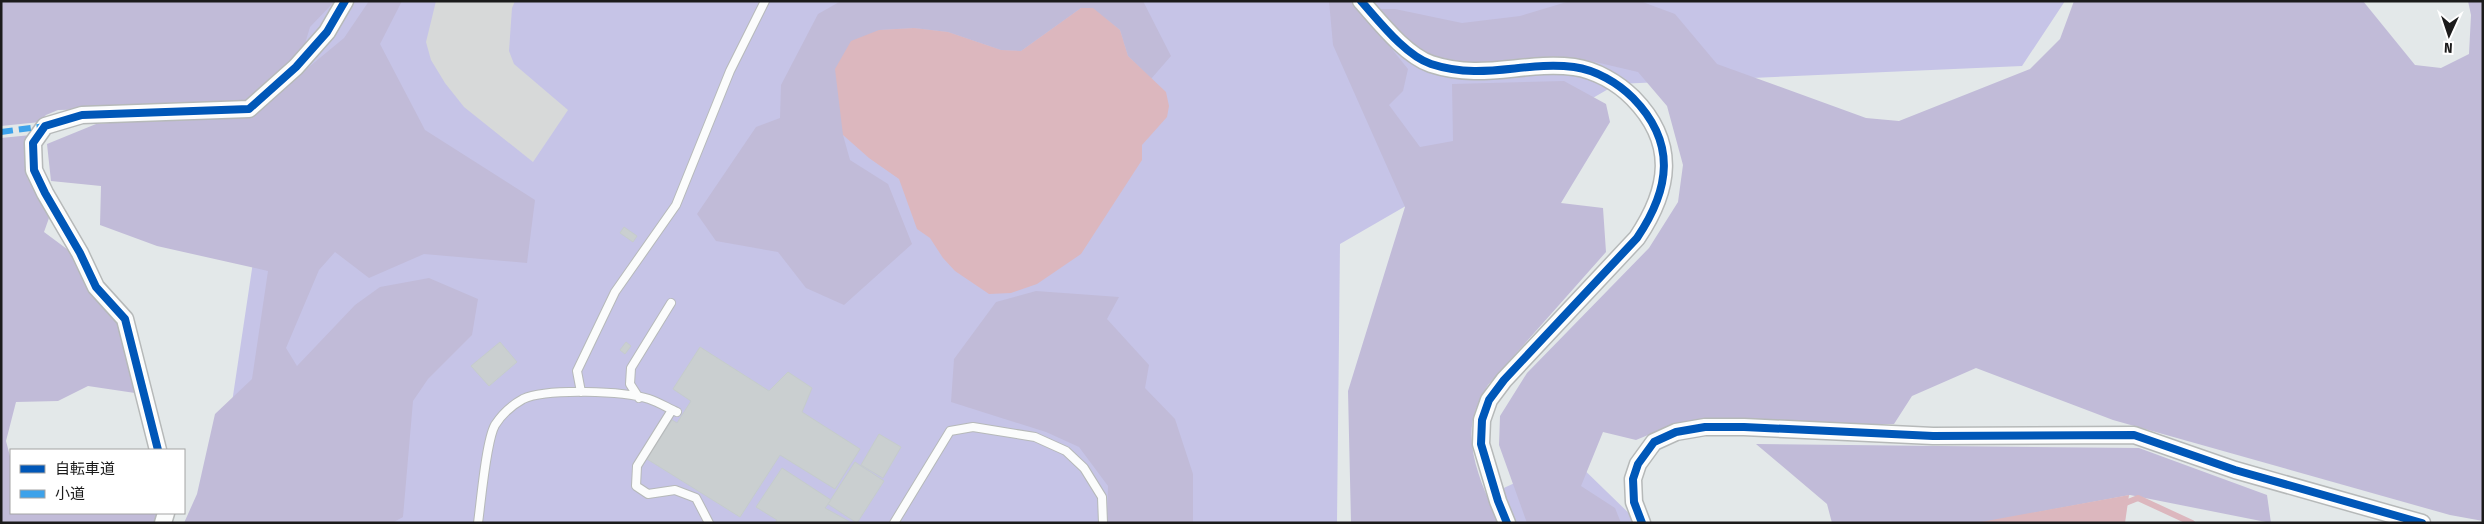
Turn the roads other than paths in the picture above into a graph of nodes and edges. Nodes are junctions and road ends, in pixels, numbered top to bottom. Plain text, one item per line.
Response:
1 (345, 1) edge
2 (765, 1) edge
3 (1361, 1) edge
4 (671, 303) dead end
5 (581, 392) junction
6 (639, 398) junction
7 (158, 449) edge
8 (478, 523) edge
9 (709, 523) edge
10 (894, 523) edge
11 (1103, 523) edge
12 (1507, 523) edge
13 (1642, 523) edge
14 (2422, 523) edge

1 - 7 street
2 - 5 lane
3 - 12 street
4 - 6 lane
5 - 6 lane
5 - 8 lane
6 - 9 lane
10 - 11 lane
13 - 14 street

